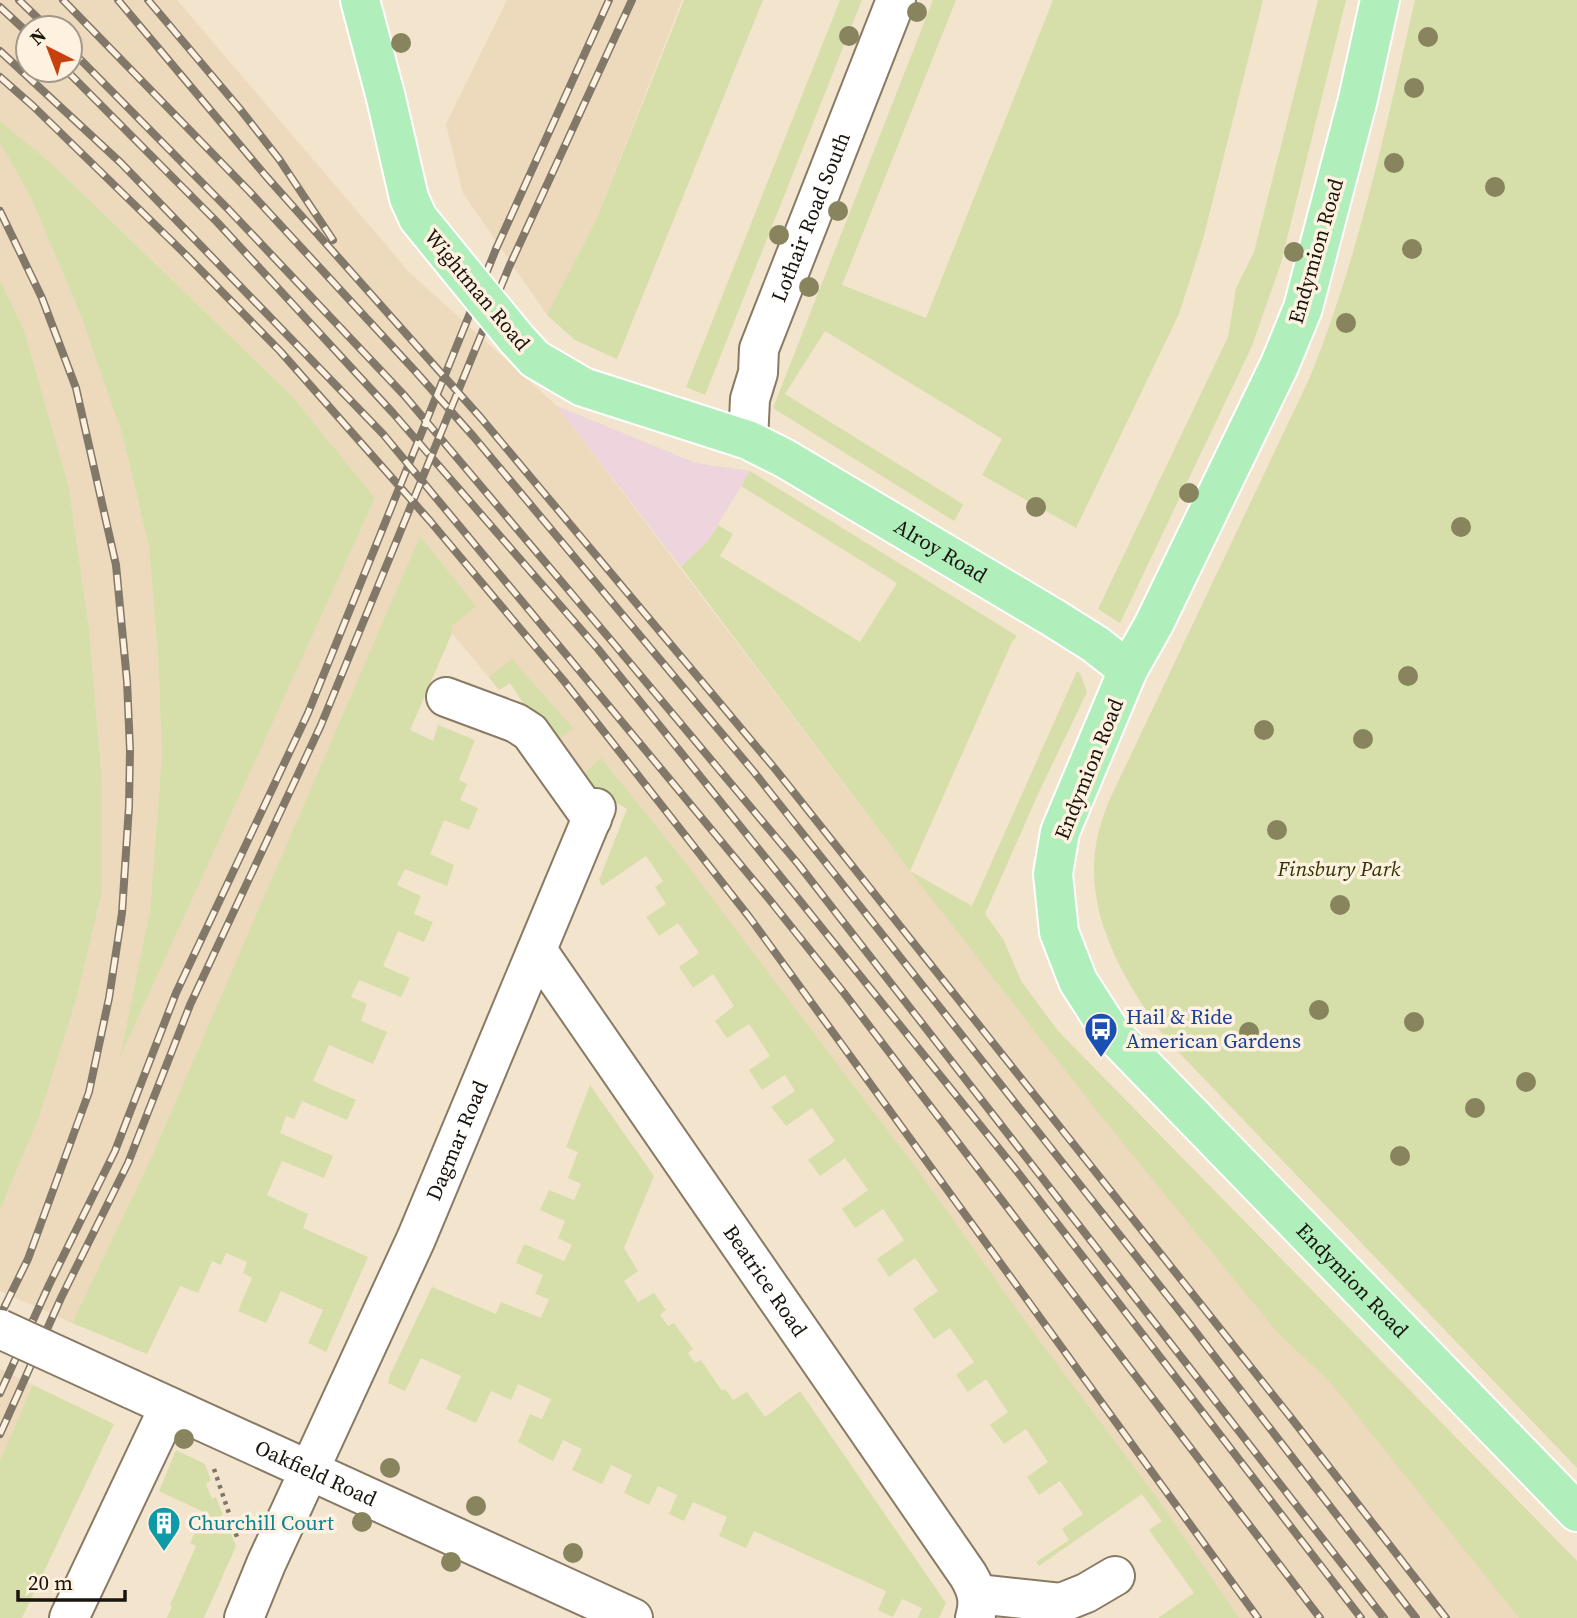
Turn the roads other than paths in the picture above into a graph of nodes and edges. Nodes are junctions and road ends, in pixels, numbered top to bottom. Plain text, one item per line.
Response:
1 (360, 0) edge
2 (896, 0) edge
3 (1380, 0) edge
4 (748, 440) junction
5 (1128, 670) junction
6 (446, 697) dead end
7 (537, 950) junction
8 (0, 1329) edge
9 (169, 1407) junction
10 (309, 1470) junction
11 (1577, 1512) edge
12 (1115, 1576) dead end
13 (976, 1606) edge
14 (69, 1618) edge
15 (244, 1618) edge
16 (633, 1618) edge

1 - 4 main road, Wightman Road, bridge
2 - 4 street, Lothair Road South
3 - 5 main road, Endymion Road
4 - 5 main road, Alroy Road
5 - 11 main road, Endymion Road
6 - 7 street, Dagmar Road
7 - 10 street, Dagmar Road
7 - 13 street, Beatrice Road
8 - 9 street, Oakfield Road, bridge
9 - 10 street, Oakfield Road
9 - 14 street
10 - 15 street, Dagmar Road
10 - 16 street, Oakfield Road
12 - 13 street

